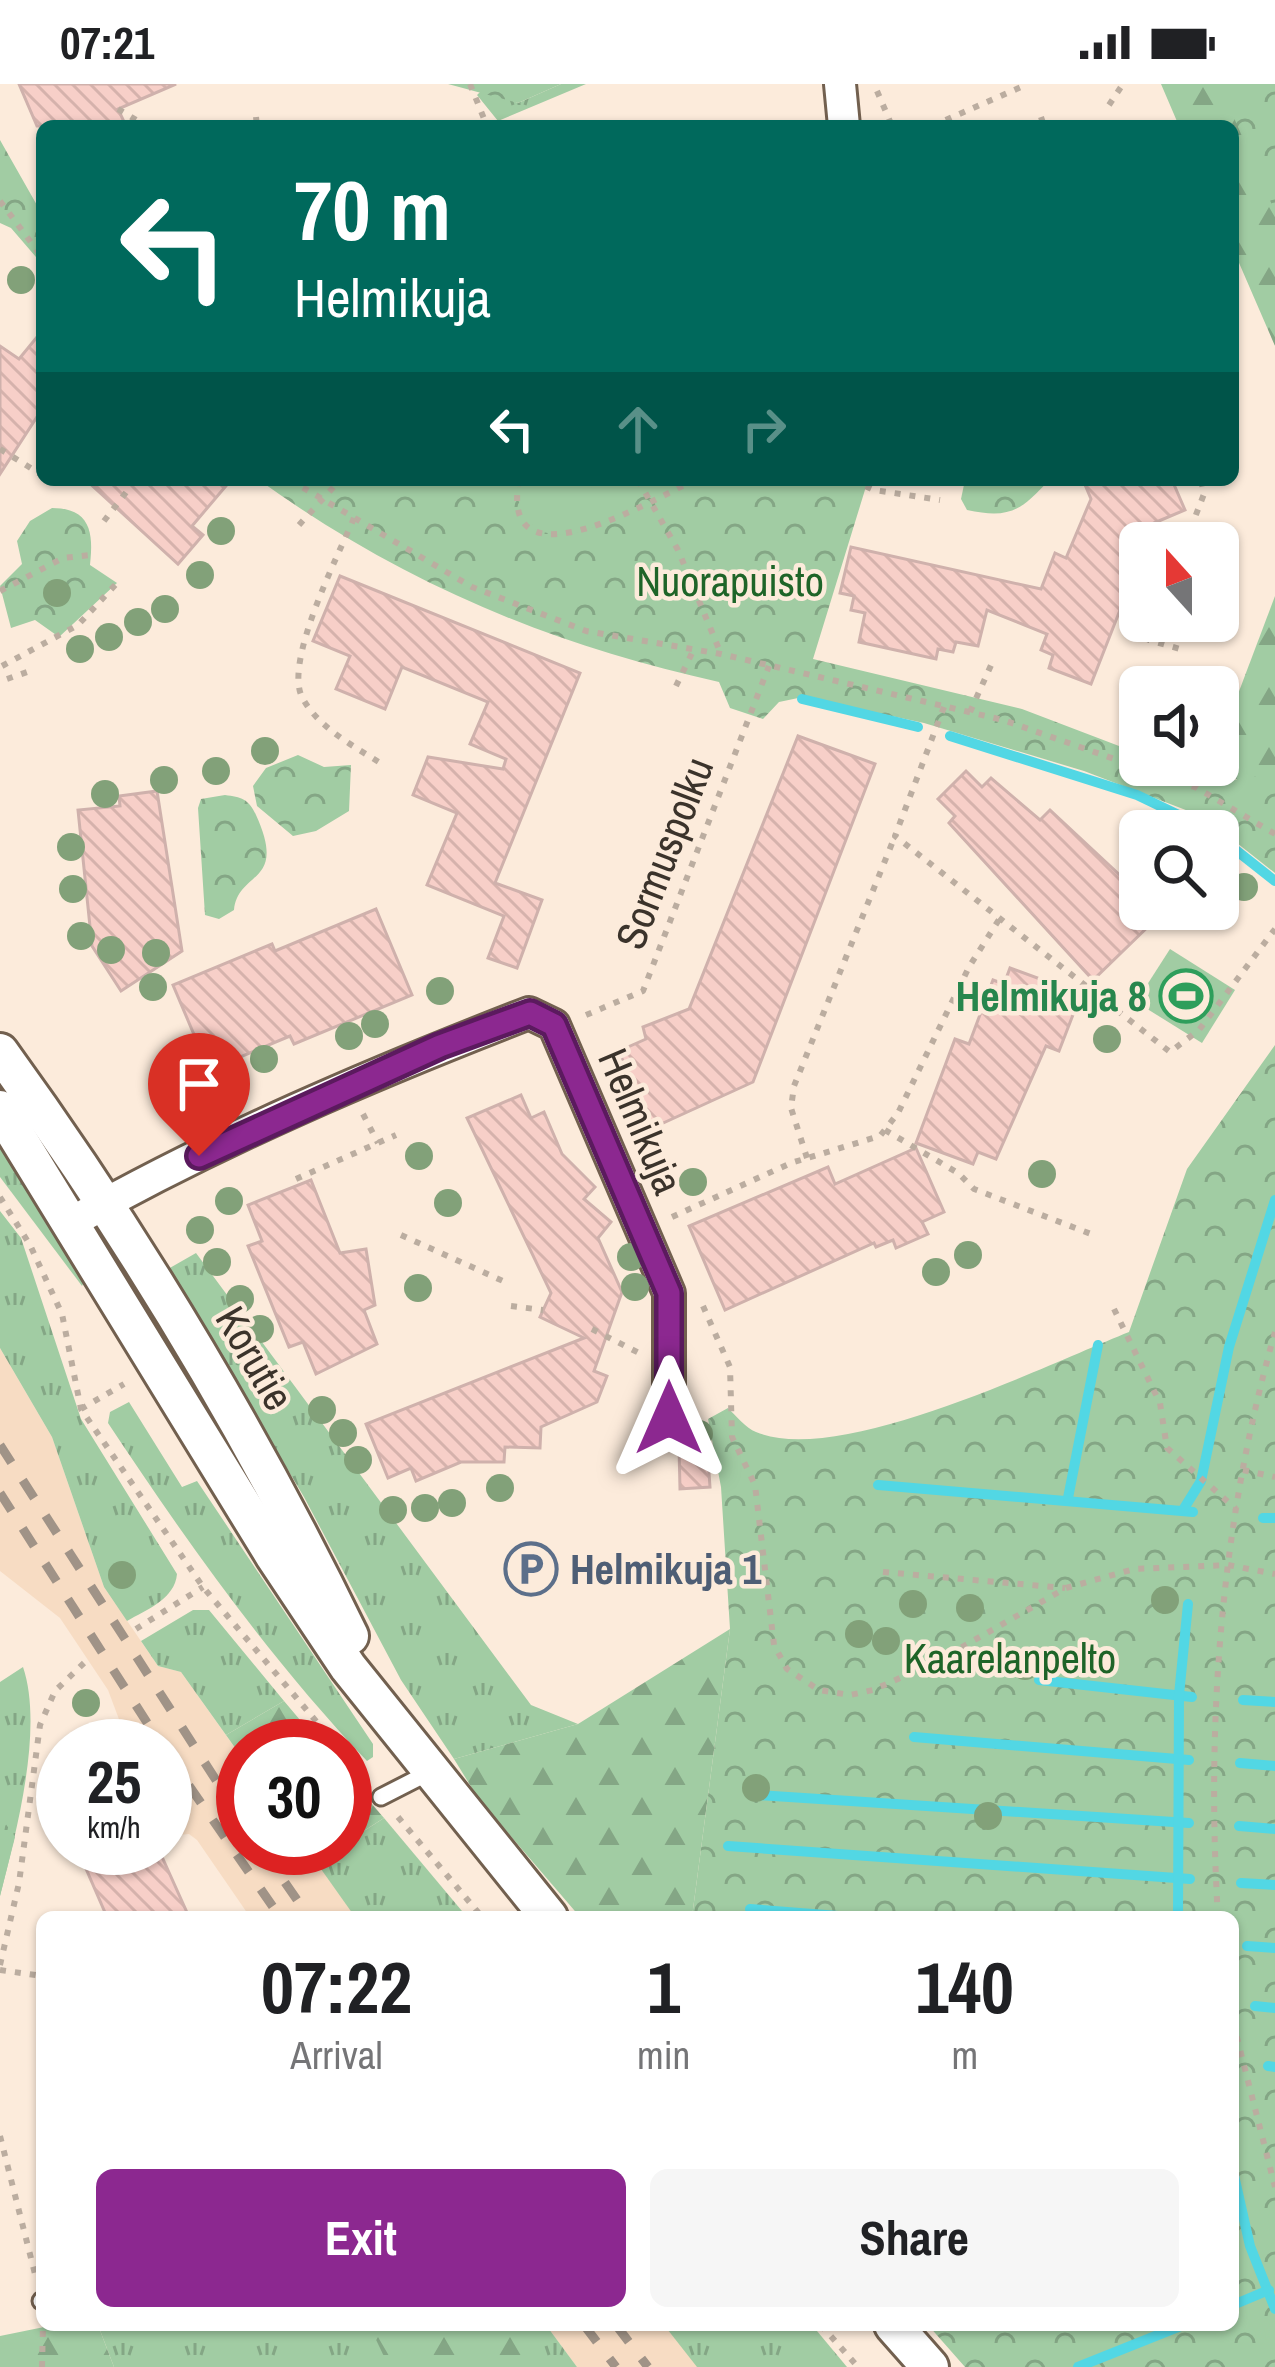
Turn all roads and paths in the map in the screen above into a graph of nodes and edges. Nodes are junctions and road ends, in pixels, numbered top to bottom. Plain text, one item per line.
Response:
1 (470, 84) edge
2 (840, 84) edge
3 (874, 84) edge
4 (1028, 84) edge
5 (1124, 84) edge
6 (1109, 105) dead end
7 (118, 109) dead end
8 (136, 120) edge
9 (485, 120) edge
10 (843, 120) edge
11 (889, 120) edge
12 (946, 120) edge
13 (0, 200) edge
14 (36, 249) edge
15 (0, 449) edge
16 (36, 471) edge
17 (131, 486) dead end
18 (300, 486) edge
19 (333, 486) edge
20 (518, 486) edge
21 (641, 486) edge
22 (681, 486) edge
23 (865, 486) edge
24 (1203, 486) edge
25 (319, 498) junction
26 (649, 500) junction
27 (940, 500) dead end
28 (354, 518) junction
29 (104, 521) dead end
30 (1193, 522) edge
31 (299, 525) dead end
32 (92, 555) dead end
33 (117, 583) dead end
34 (0, 591) edge
35 (1156, 642) edge
36 (1183, 650) dead end
37 (693, 651) junction
38 (722, 654) junction
39 (992, 663) dead end
40 (2, 666) edge
41 (769, 666) junction
42 (27, 672) dead end
43 (7, 680) dead end
44 (676, 686) dead end
45 (944, 706) junction
46 (970, 712) junction
47 (382, 764) dead end
48 (1275, 834) edge
49 (895, 836) junction
50 (1000, 918) junction
51 (1275, 929) edge
52 (574, 1021) dead end
53 (0, 1052) edge
54 (360, 1107) dead end
55 (0, 1108) edge
56 (885, 1130) junction
57 (395, 1135) dead end
58 (378, 1143) junction
59 (807, 1158) junction
60 (296, 1179) dead end
61 (0, 1196) edge
62 (108, 1202) junction
63 (663, 1221) dead end
64 (72, 1222) junction
65 (1091, 1234) dead end
66 (401, 1235) dead end
67 (503, 1281) dead end
68 (693, 1285) dead end
69 (512, 1306) dead end
70 (1114, 1309) dead end
71 (543, 1310) dead end
72 (592, 1330) dead end
73 (1275, 1332) edge
74 (626, 1347) dead end
75 (127, 1382) dead end
76 (82, 1408) junction
77 (669, 1418) dead end
78 (1242, 1470) junction
79 (1275, 1477) edge
80 (1236, 1509) junction
81 (1228, 1565) junction
82 (884, 1572) dead end
83 (1275, 1574) edge
84 (203, 1586) junction
85 (1066, 1588) junction
86 (136, 1629) dead end
87 (84, 1663) dead end
88 (314, 1719) edge
89 (396, 1731) junction
90 (428, 1773) junction
91 (372, 1786) edge
92 (381, 1797) junction
93 (477, 1911) edge
94 (544, 1911) edge
95 (1218, 1911) edge
96 (0, 1967) edge
97 (36, 1975) edge
98 (1239, 2046) edge
99 (0, 2136) edge
100 (1275, 2187) edge
101 (36, 2277) edge
102 (43, 2331) edge
103 (826, 2331) edge
104 (898, 2331) edge
105 (42, 2367) edge
106 (858, 2367) edge
107 (930, 2367) edge

1 - 9 path
2 - 10 street
3 - 11 path
4 - 12 path
5 - 6 path
7 - 8 path
13 - 14 path
15 - 16 path
17 - 29 path
18 - 25 path
19 - 25 path
20 - 26 path
21 - 26 path
22 - 26 path
23 - 27 path
24 - 30 path
25 - 28 path
25 - 31 path
26 - 38 path
28 - 37 path
28 - 47 path
32 - 34 path
33 - 40 path
35 - 36 path
37 - 38 path
37 - 44 path
38 - 41 path
39 - 46 path
41 - 45 path
41 - 52 path, Sormuspolku
42 - 43 path
45 - 46 path
45 - 49 path
46 - 48 path
49 - 50 path
49 - 59 path
50 - 51 path
50 - 56 path
53 - 62 street, Korutie
54 - 58 path
55 - 64 street, Korutie
56 - 59 path
56 - 65 path
57 - 58 path
58 - 60 path
59 - 63 path
61 - 76 path
62 - 64 street, Helmikuja
62 - 77 street, Helmikuja
62 - 89 street, Korutie
64 - 89 street, Korutie
66 - 67 path
68 - 85 path
69 - 71 path
70 - 80 path
72 - 74 path
73 - 78 path
75 - 76 path
76 - 84 path
78 - 79 path
78 - 80 path
80 - 81 path
81 - 83 path
81 - 85 path
81 - 95 path
82 - 85 path
84 - 86 path
84 - 88 path
87 - 96 path
89 - 90 street, Korutie
90 - 92 lane
90 - 94 street, Korutie
91 - 92 path
92 - 93 path
96 - 97 path
98 - 100 path
99 - 101 path
102 - 105 path
103 - 106 path
104 - 107 street

